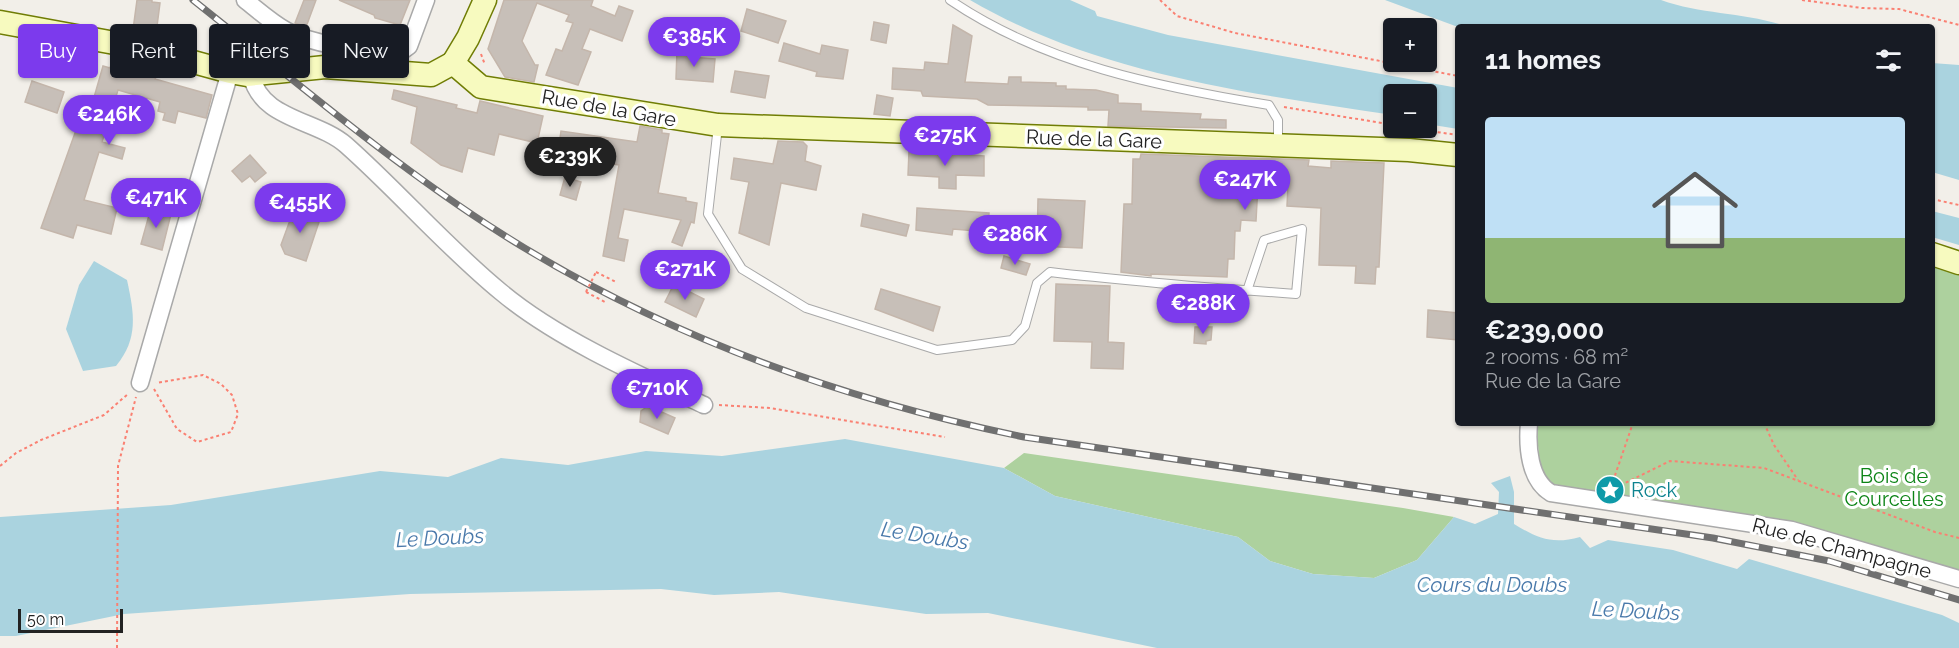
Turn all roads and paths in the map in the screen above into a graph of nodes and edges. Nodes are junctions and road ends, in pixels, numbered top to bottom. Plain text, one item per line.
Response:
1 (245, 0) edge
2 (426, 0) edge
3 (484, 0) edge
4 (950, 0) edge
5 (1160, 0) edge
6 (1802, 0) edge
7 (0, 22) edge
8 (1959, 24) edge
9 (482, 48) dead end
10 (453, 63) junction
11 (209, 65) edge
12 (310, 68) edge
13 (488, 70) dead end
14 (1455, 75) edge
15 (239, 78) edge
16 (245, 78) edge
17 (1269, 105) junction
18 (1383, 123) edge
19 (718, 125) junction
20 (1437, 132) edge
21 (1455, 135) edge
22 (1278, 146) junction
23 (1455, 154) edge
24 (1935, 200) edge
25 (1959, 205) edge
26 (1935, 255) edge
27 (1959, 263) edge
28 (616, 282) dead end
29 (1246, 291) junction
30 (605, 302) dead end
31 (143, 381) junction
32 (704, 405) joint
33 (1529, 426) edge
34 (1631, 426) edge
35 (1765, 426) edge
36 (945, 437) dead end
37 (0, 466) edge
38 (1798, 481) junction
39 (1959, 538) edge
40 (1959, 579) edge
41 (117, 648) edge

1 - 2 street
3 - 10 main road
4 - 17 lane
5 - 14 path
6 - 8 path
7 - 11 main road
9 - 13 path
10 - 12 main road
10 - 19 main road, Rue de la Gare
15 - 31 street
16 - 32 street
17 - 18 path
17 - 22 lane
19 - 22 main road, Rue de la Gare
19 - 29 lane
20 - 21 path
22 - 23 main road, Rue de la Gare
24 - 25 path
26 - 27 main road
28 - 30 path, bridge
29 - 29 lane
31 - 31 path
31 - 37 path
31 - 41 path
32 - 36 path
33 - 40 street, Rue de Champagne
34 - 38 path
35 - 38 path
38 - 39 path

